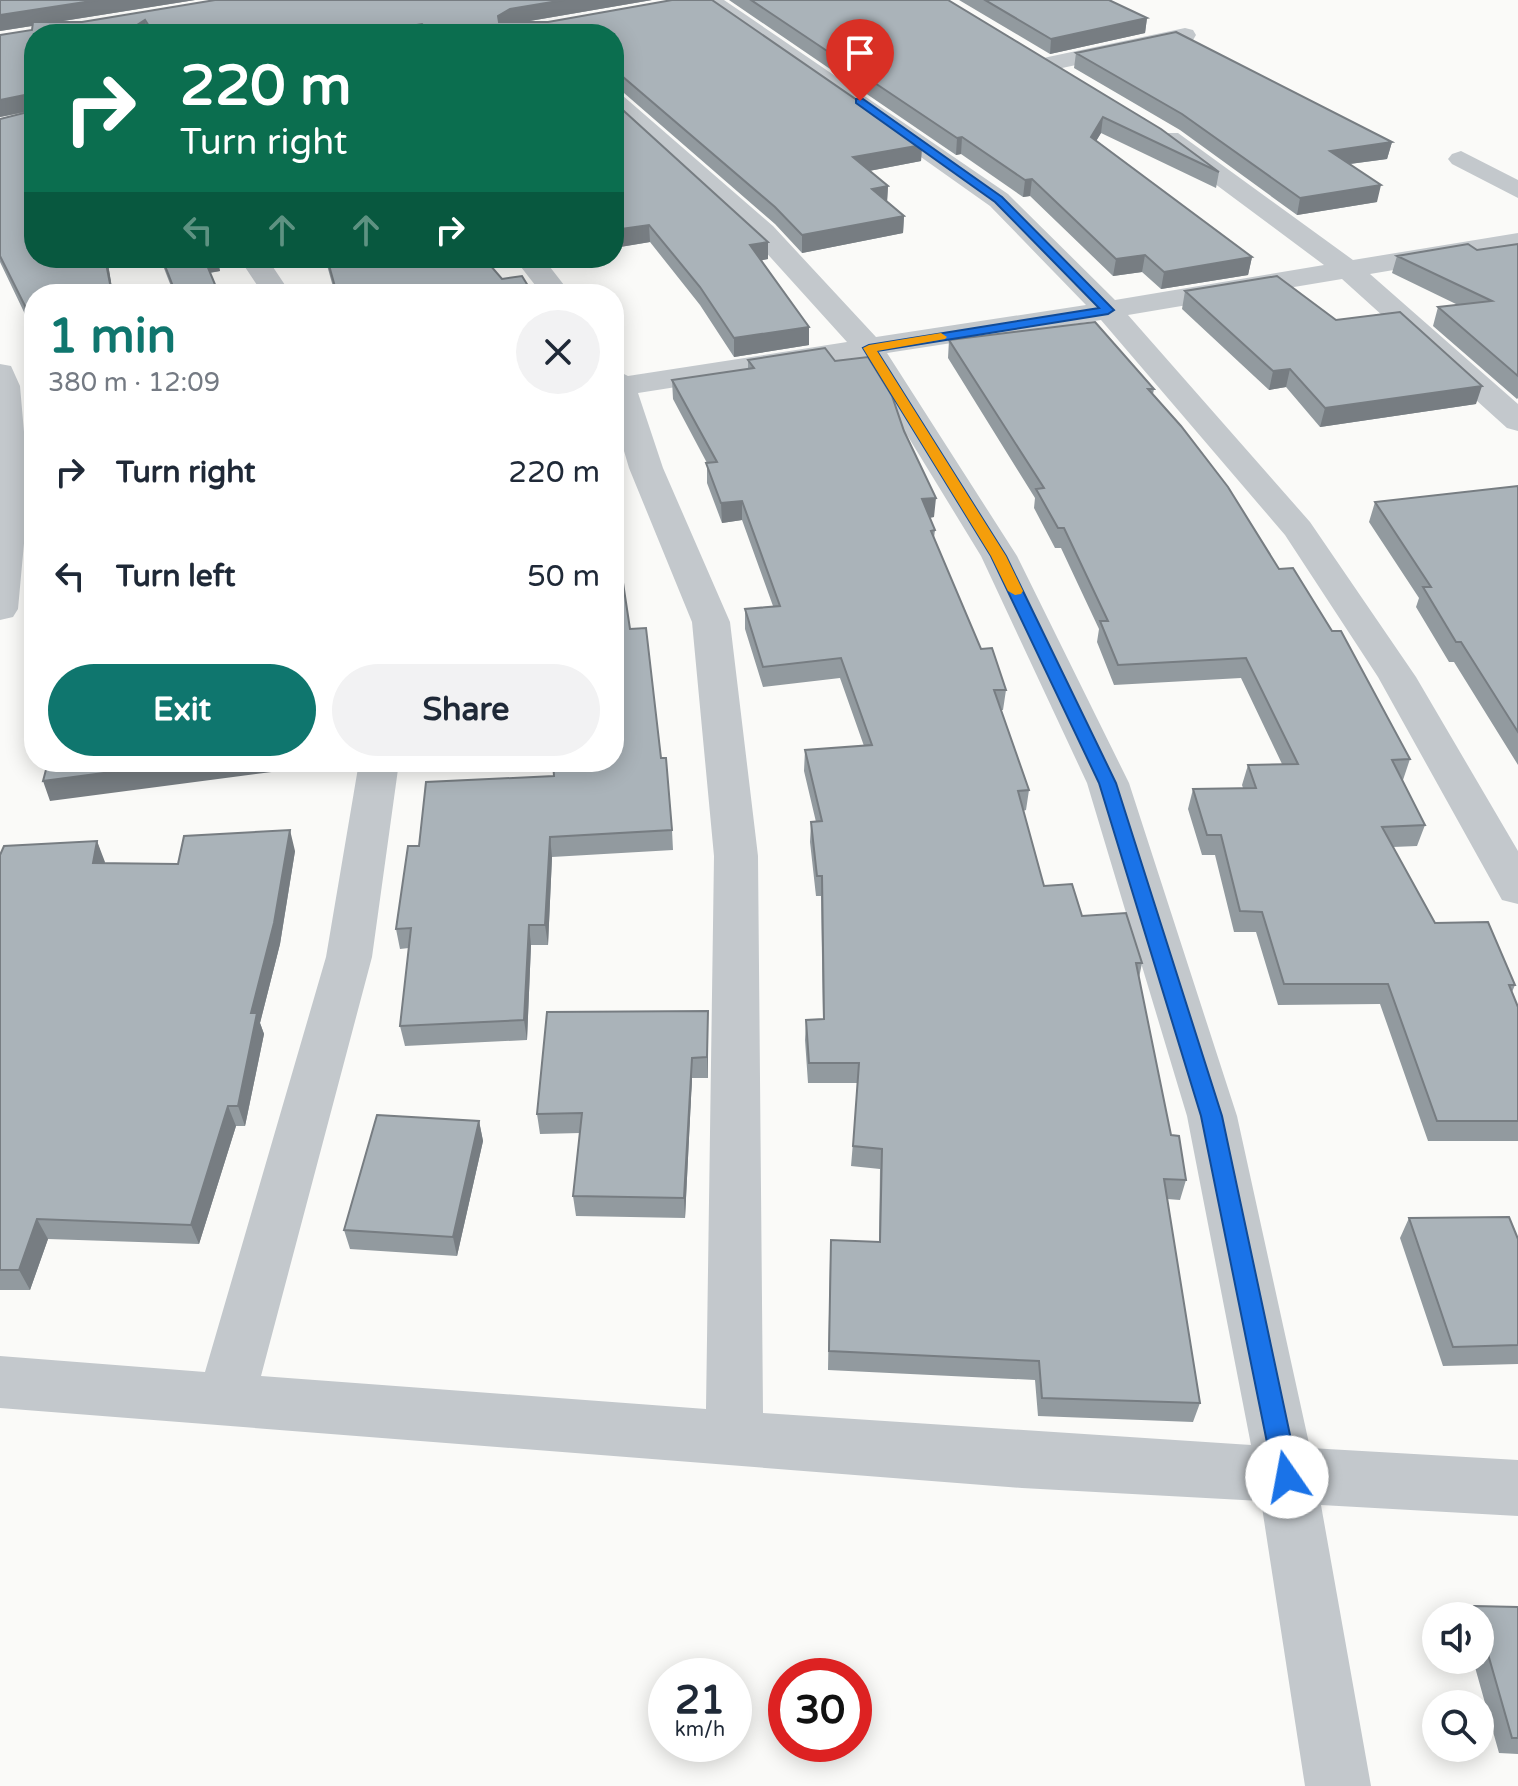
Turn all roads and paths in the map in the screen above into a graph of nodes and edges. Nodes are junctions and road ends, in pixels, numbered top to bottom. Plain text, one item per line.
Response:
1 (703, 1) edge
2 (1185, 35) edge
3 (1021, 48) edge
4 (1048, 64) junction
5 (1075, 80) edge
6 (624, 109) edge
7 (1142, 122) edge
8 (1461, 159) dead end
9 (1518, 190) edge
10 (1518, 241) edge
11 (536, 268) edge
12 (1346, 268) junction
13 (549, 284) edge
14 (1108, 310) junction
15 (869, 348) junction
16 (0, 373) edge
17 (624, 383) edge
18 (624, 406) edge
19 (1518, 421) edge
20 (15, 488) edge
21 (0, 609) edge
22 (377, 772) edge
23 (1518, 889) edge
24 (0, 1382) edge
25 (226, 1399) junction
26 (734, 1439) junction
27 (1287, 1477) junction
28 (1518, 1488) edge
29 (1338, 1786) edge

1 - 14 street
2 - 4 street
3 - 4 street
4 - 5 street
6 - 15 street
7 - 12 street
8 - 9 street
10 - 12 street
11 - 13 street
12 - 14 street
12 - 19 street
14 - 15 street
14 - 23 street
15 - 17 street
15 - 27 street
16 - 20 street
18 - 26 street
20 - 21 street
22 - 25 street
24 - 25 street
25 - 26 street
26 - 27 street
27 - 28 street
27 - 29 street

